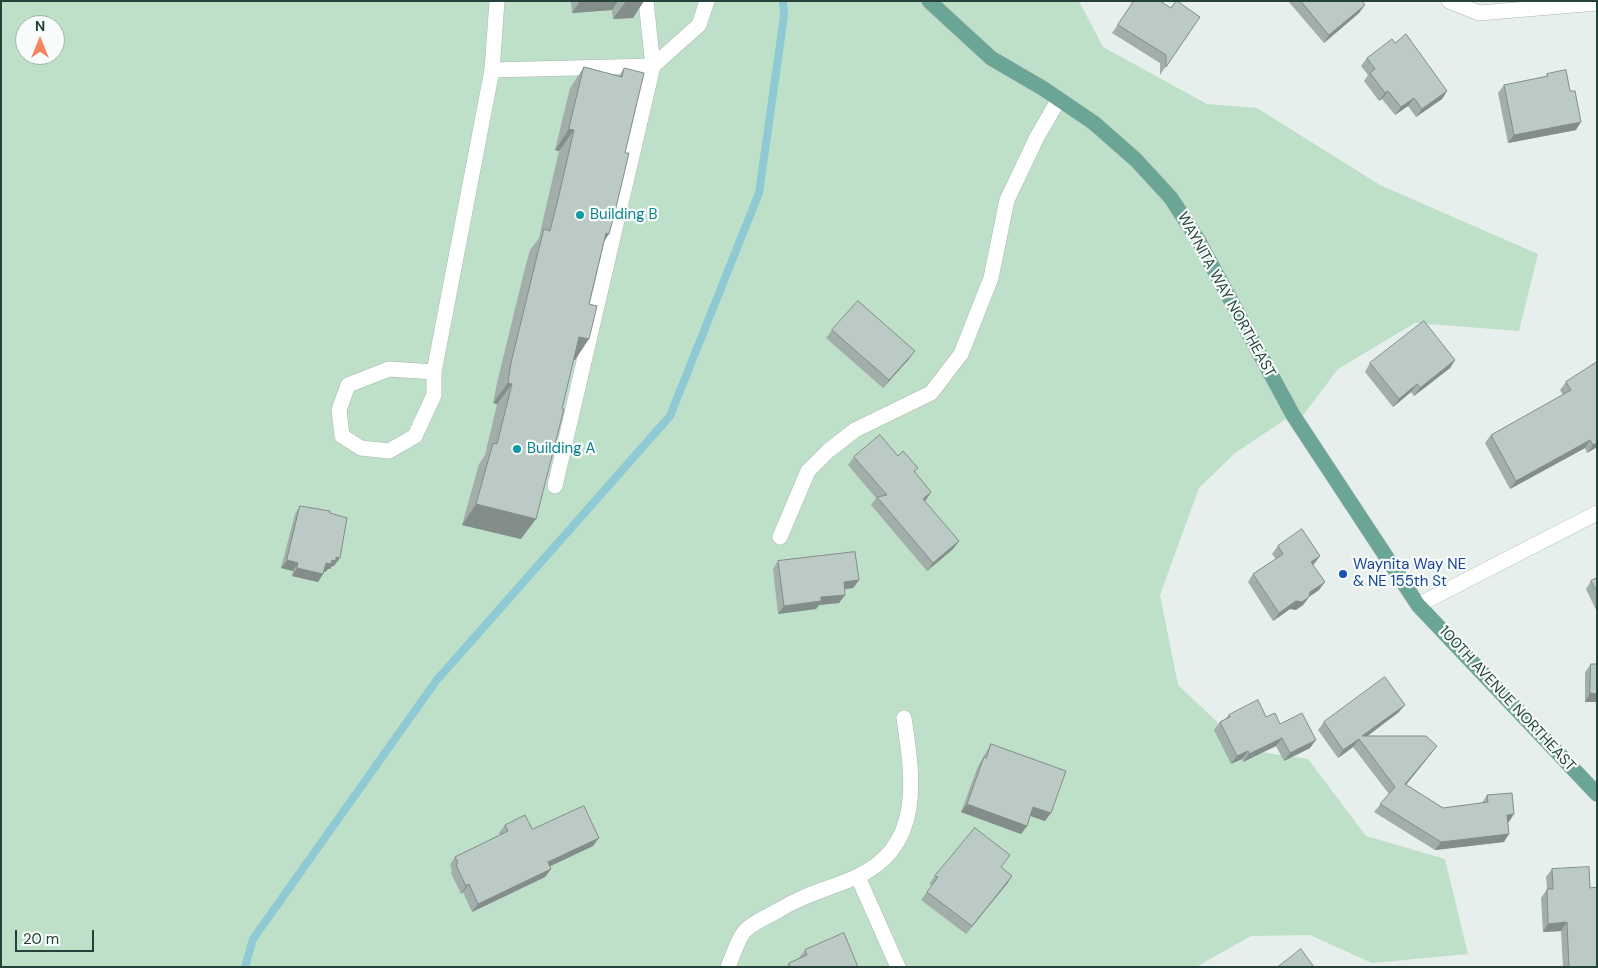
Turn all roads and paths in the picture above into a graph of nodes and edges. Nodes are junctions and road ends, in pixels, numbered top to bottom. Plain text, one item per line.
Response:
1 (498, 1) edge
2 (646, 1) edge
3 (707, 1) edge
4 (929, 1) edge
5 (1449, 1) edge
6 (1597, 3) edge
7 (653, 66) junction
8 (492, 70) junction
9 (1059, 99) junction
10 (434, 372) junction
11 (555, 486) edge
12 (1597, 513) edge
13 (780, 537) dead end
14 (1418, 605) junction
15 (904, 718) dead end
16 (1597, 794) edge
17 (858, 877) junction
18 (728, 967) edge
19 (898, 967) edge

1 - 8 street
2 - 7 street
3 - 7 street
4 - 9 main road, WAYNITA WAY NORTHEAST
5 - 6 street
7 - 8 street
7 - 11 street
8 - 10 street
9 - 13 street
9 - 14 main road, WAYNITA WAY NORTHEAST
10 - 10 street
12 - 14 street
14 - 16 main road, 100TH AVENUE NORTHEAST
15 - 17 street
17 - 18 street
17 - 19 street

